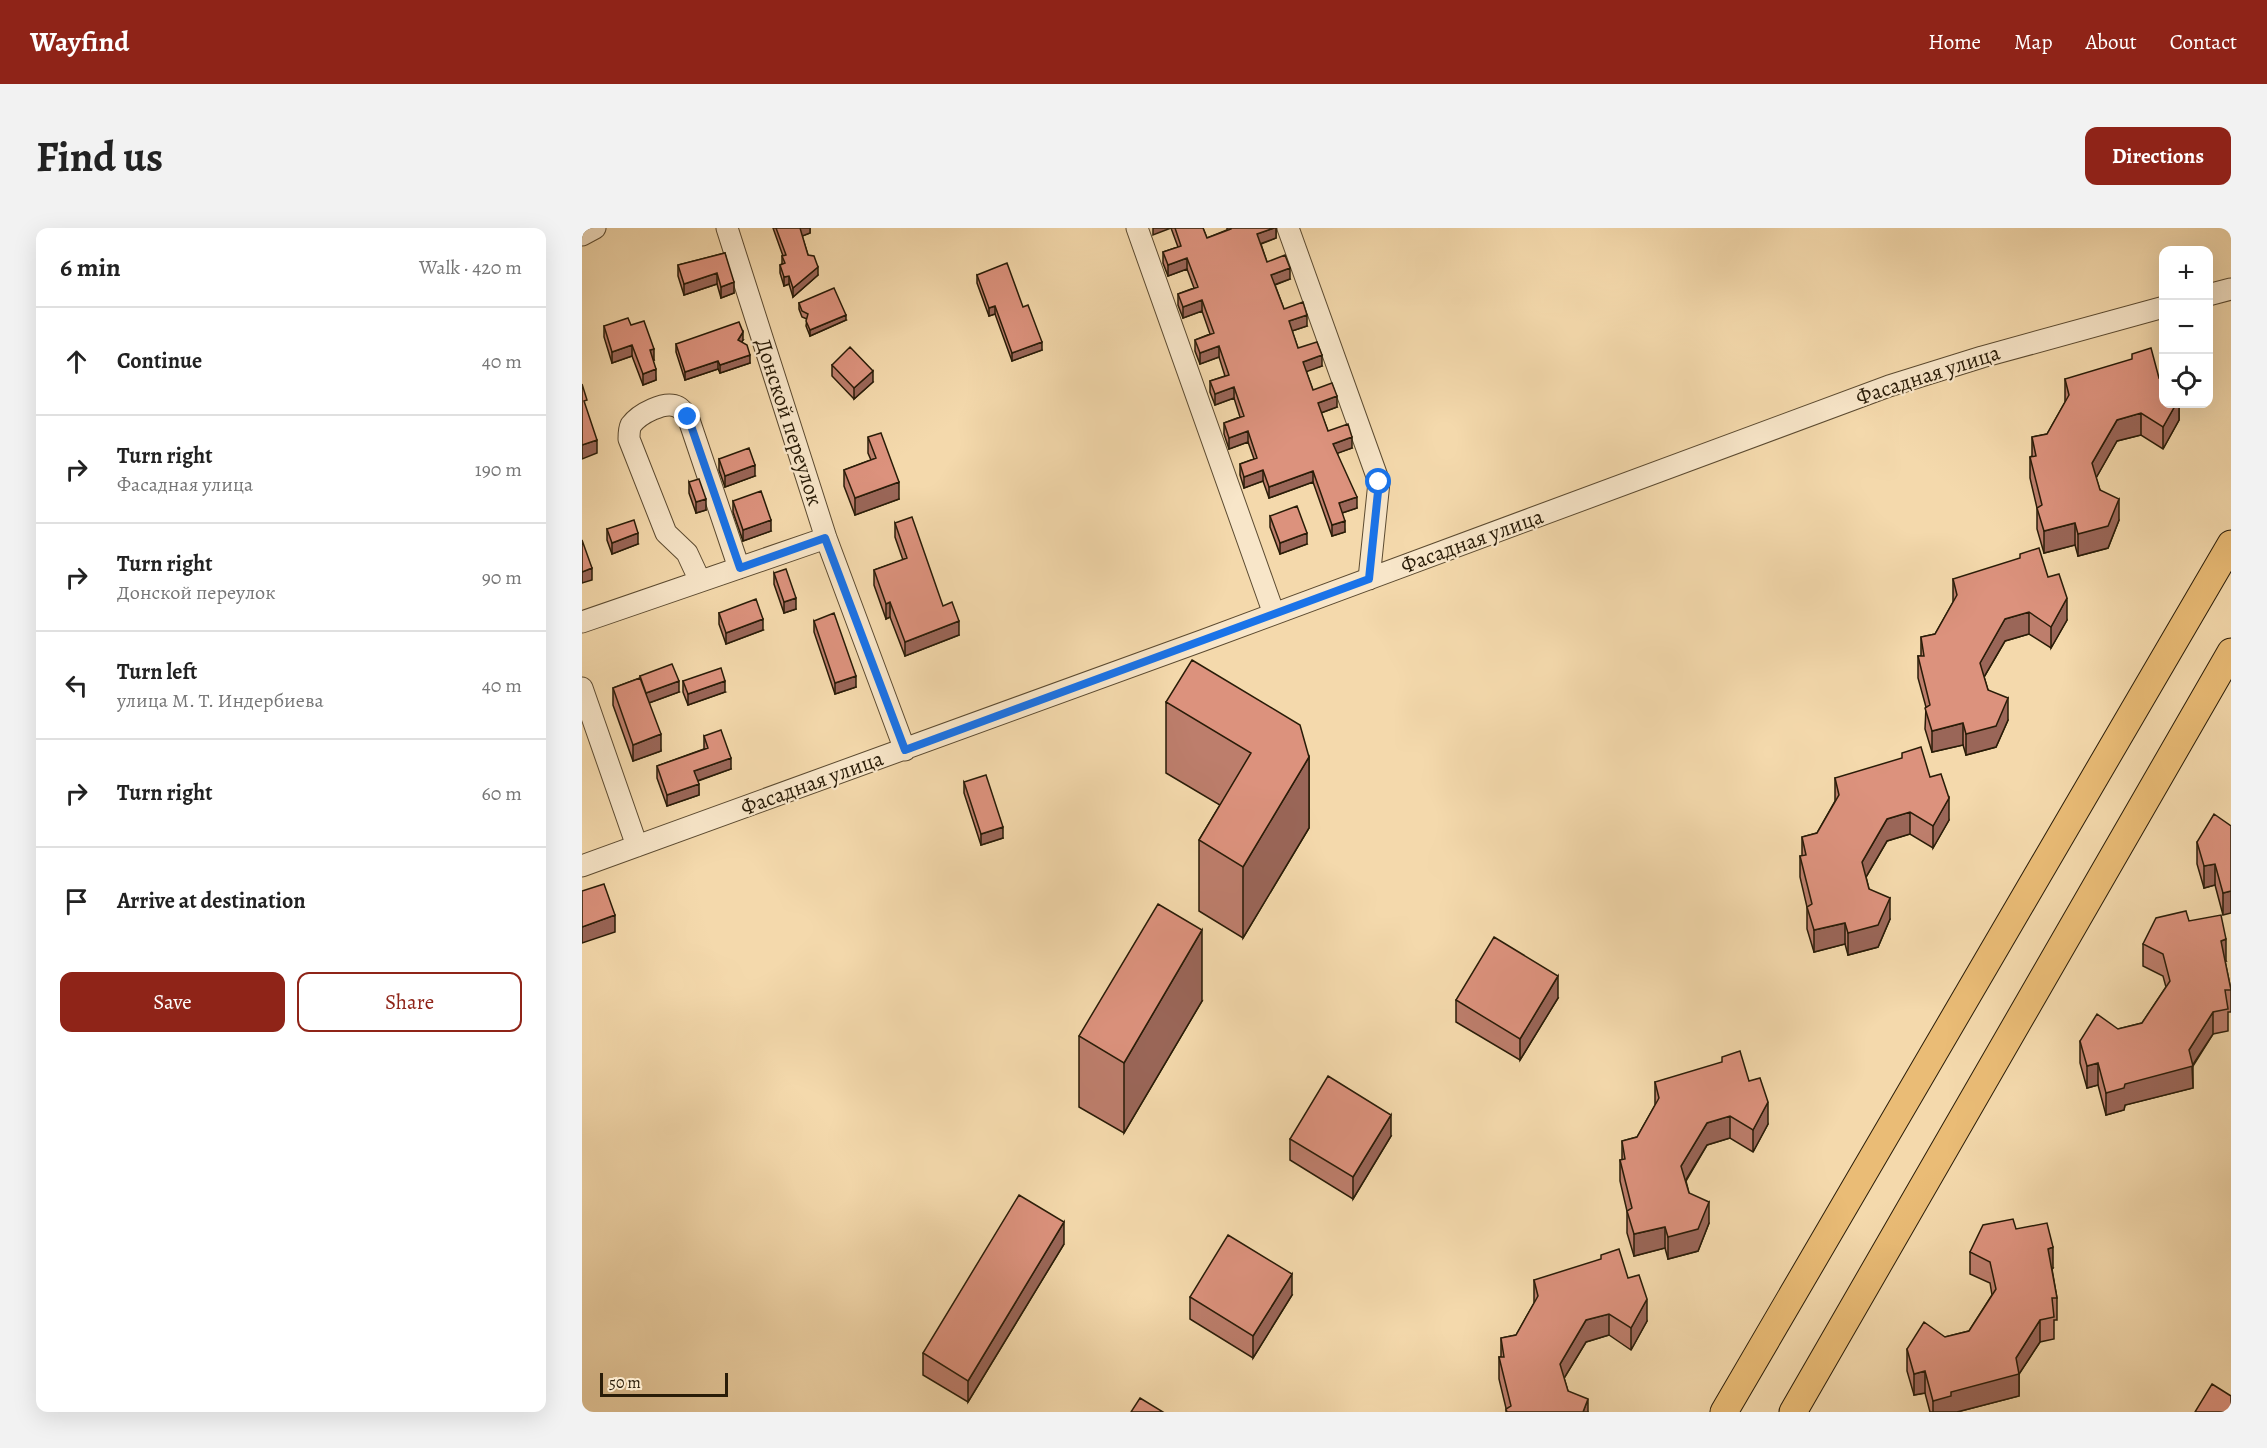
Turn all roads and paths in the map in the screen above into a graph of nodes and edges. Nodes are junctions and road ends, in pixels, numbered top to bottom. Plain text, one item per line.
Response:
1 (595, 228) edge
2 (727, 228) edge
3 (1137, 228) edge
4 (1288, 228) edge
5 (582, 235) edge
6 (2231, 289) edge
7 (2213, 294) edge
8 (2159, 309) edge
9 (825, 538) junction
10 (2231, 544) edge
11 (740, 568) junction
12 (1369, 579) junction
13 (700, 581) junction
14 (1274, 614) junction
15 (582, 622) edge
16 (2231, 652) edge
17 (582, 688) edge
18 (905, 750) junction
19 (637, 846) junction
20 (582, 866) edge
21 (1724, 1412) edge
22 (1793, 1412) edge

1 - 5 street
2 - 9 street, Донской переулок
3 - 14 street
4 - 12 street
6 - 7 street
8 - 12 street, Фасадная улица
9 - 11 street
9 - 18 street, Донской переулок
10 - 21 main road
11 - 13 street
11 - 13 street
12 - 14 street, Фасадная улица
13 - 15 street
14 - 18 street, Фасадная улица
16 - 22 main road
17 - 19 street
18 - 19 street, Фасадная улица
19 - 20 street, Фасадная улица

